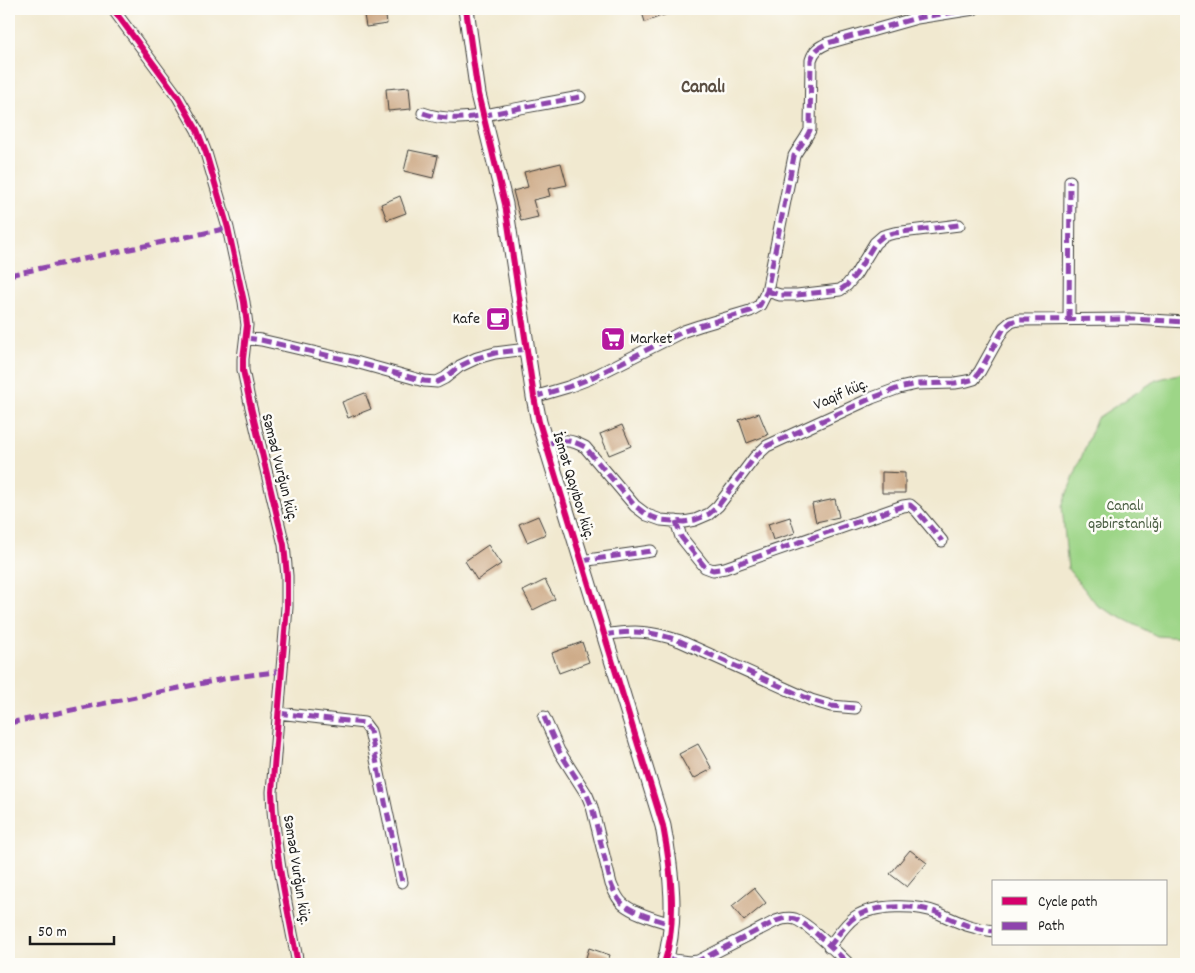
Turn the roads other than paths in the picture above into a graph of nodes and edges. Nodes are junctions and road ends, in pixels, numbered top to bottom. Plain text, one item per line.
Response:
1 (113, 9) edge
2 (466, 9) edge
3 (974, 9) edge
4 (580, 97) dead end
5 (423, 113) dead end
6 (483, 115) junction
7 (1070, 181) dead end
8 (959, 225) dead end
9 (767, 291) junction
10 (1069, 319) junction
11 (1186, 322) edge
12 (246, 338) junction
13 (527, 349) junction
14 (534, 397) junction
15 (546, 444) junction
16 (676, 521) junction
17 (942, 541) dead end
18 (651, 551) dead end
19 (581, 561) junction
20 (604, 635) junction
21 (855, 708) dead end
22 (278, 713) junction
23 (544, 717) dead end
24 (402, 882) dead end
25 (671, 924) junction
26 (992, 931) edge
27 (830, 947) junction
28 (664, 962) edge
29 (298, 964) edge
30 (849, 964) edge

1 - 12 street, Səməd Vurğun küç.
2 - 6 street, İsmət Qayıbov küç.
3 - 9 street
4 - 6 street
5 - 6 street
6 - 13 street, İsmət Qayıbov küç.
7 - 10 street
8 - 9 street
9 - 14 street
10 - 11 street, Vaqif küç.
10 - 16 street, Vaqif küç.
12 - 13 street
12 - 22 street, Səməd Vurğun küç.
13 - 14 street, İsmət Qayıbov küç.
14 - 15 street, İsmət Qayıbov küç.
15 - 16 street, Vaqif küç.
15 - 19 street, İsmət Qayıbov küç.
16 - 17 street
18 - 19 street
19 - 20 street, İsmət Qayıbov küç.
20 - 21 street
20 - 25 street, İsmət Qayıbov küç.
22 - 24 street
22 - 29 street, Səməd Vurğun küç.
23 - 25 street
25 - 28 street, İsmət Qayıbov küç.
26 - 27 street
27 - 28 street
27 - 30 street

